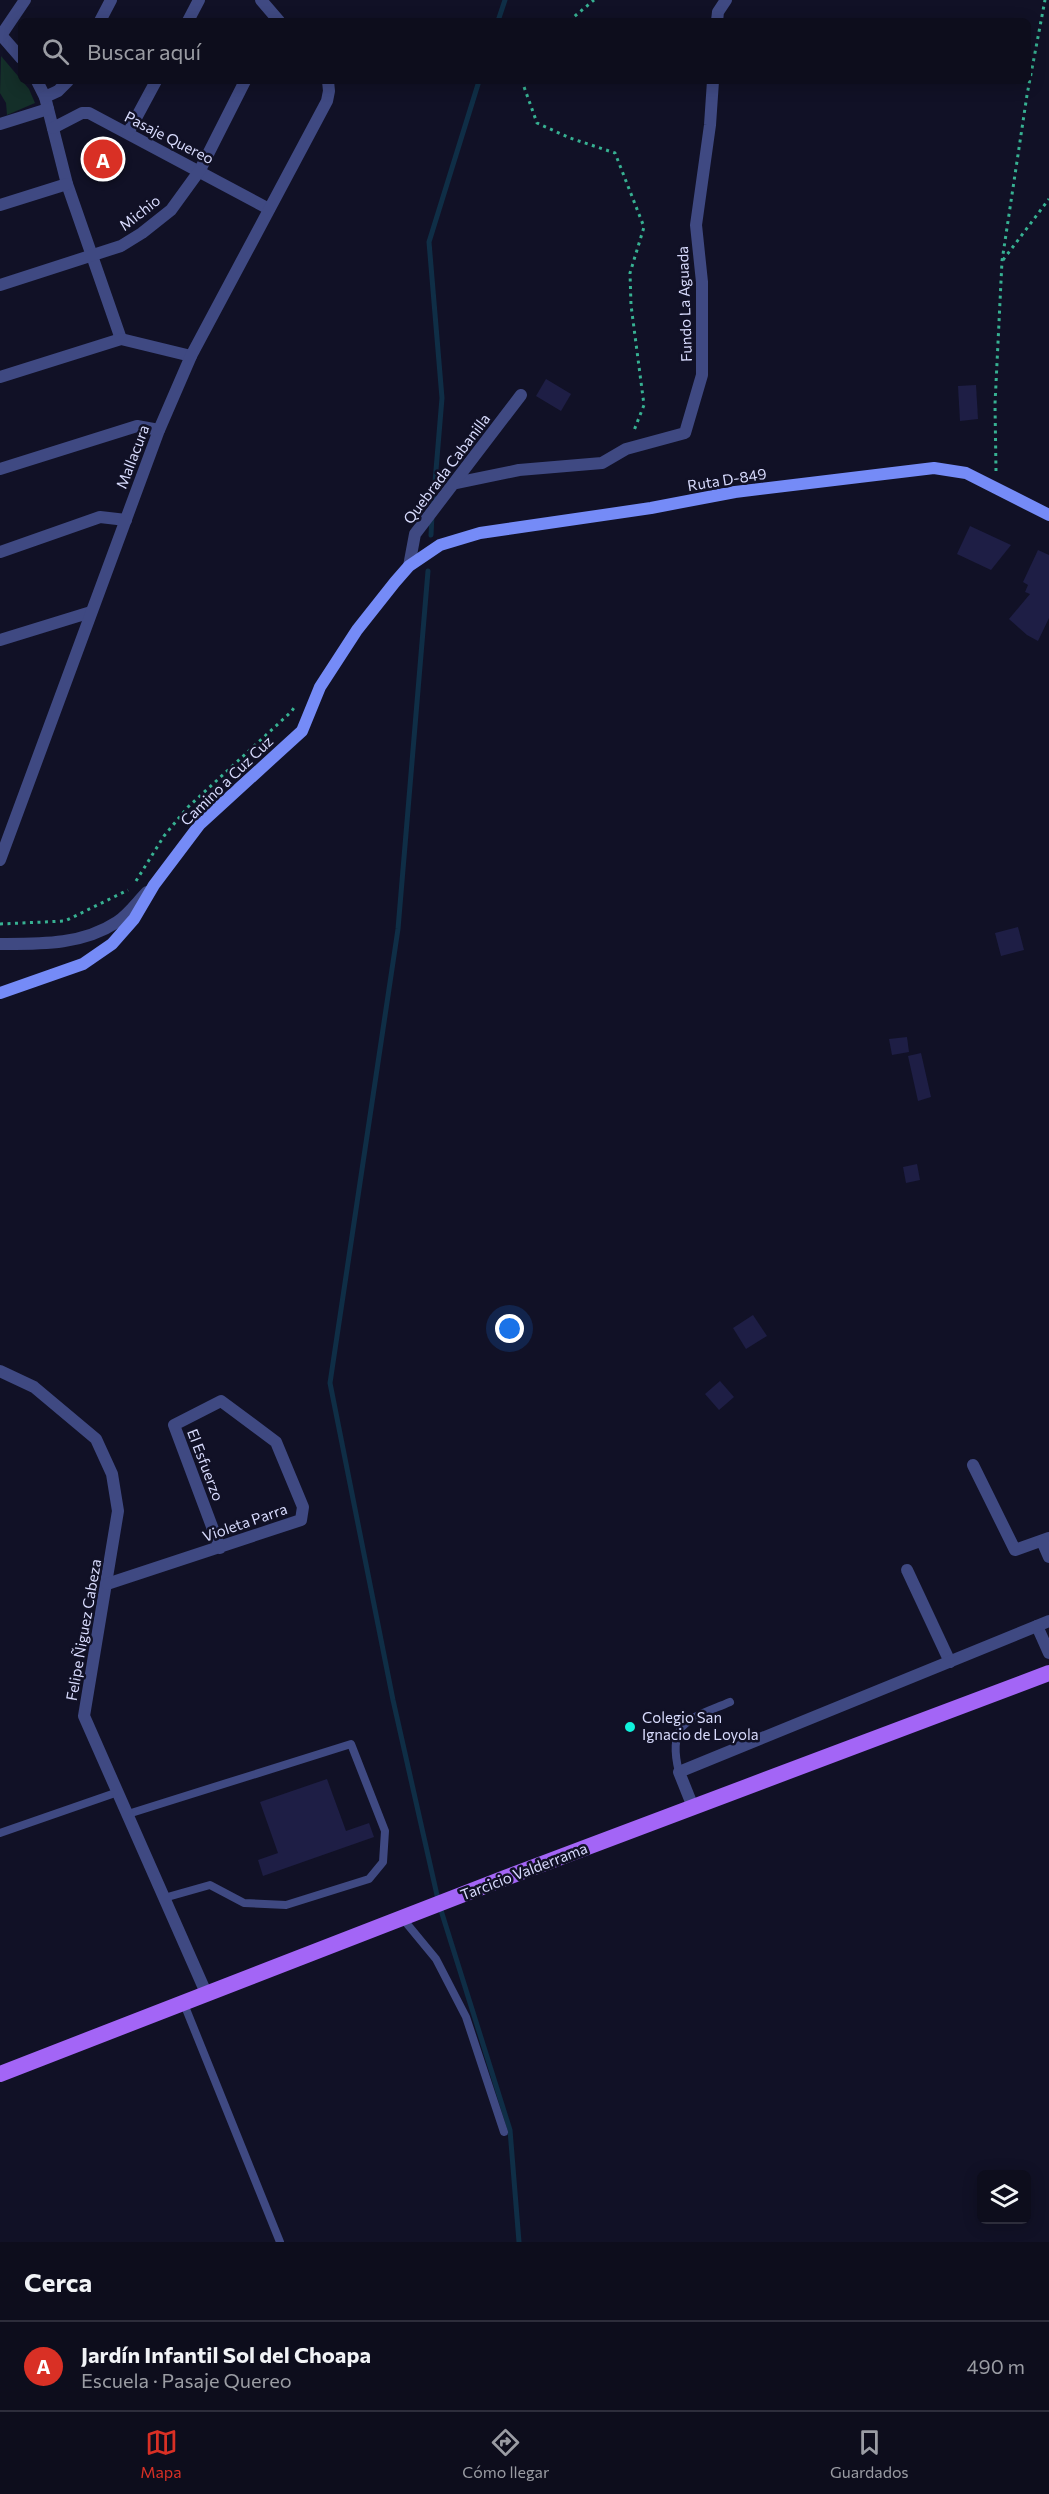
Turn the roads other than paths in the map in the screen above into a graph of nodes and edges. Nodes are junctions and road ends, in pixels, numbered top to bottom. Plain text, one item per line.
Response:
1 (25, 0) edge
2 (111, 0) edge
3 (199, 0) edge
4 (261, 0) edge
5 (726, 0) edge
6 (102, 18) edge
7 (190, 18) edge
8 (275, 18) edge
9 (717, 18) edge
10 (1, 36) edge
11 (18, 55) edge
12 (38, 84) edge
13 (65, 84) edge
14 (154, 84) edge
15 (243, 84) edge
16 (328, 84) edge
17 (713, 84) edge
18 (47, 103) junction
19 (0, 124) edge
20 (53, 128) junction
21 (128, 133) junction
22 (200, 170) junction
23 (67, 184) junction
24 (0, 205) edge
25 (269, 208) junction
26 (91, 254) junction
27 (0, 285) edge
28 (121, 339) junction
29 (191, 356) junction
30 (0, 377) edge
31 (521, 395) dead end
32 (159, 430) junction
33 (0, 469) edge
34 (456, 483) junction
35 (1049, 514) edge
36 (126, 520) junction
37 (0, 552) edge
38 (409, 566) junction
39 (91, 612) junction
40 (0, 640) edge
41 (0, 832) edge
42 (5, 847) junction
43 (0, 860) edge
44 (154, 885) junction
45 (0, 944) edge
46 (0, 993) edge
47 (0, 1371) edge
48 (174, 1425) joint
49 (973, 1465) dead end
50 (1046, 1540) edge
51 (220, 1548) junction
52 (1049, 1557) edge
53 (907, 1570) dead end
54 (107, 1584) junction
55 (1043, 1623) edge
56 (1049, 1653) edge
57 (950, 1662) junction
58 (1049, 1673) edge
59 (730, 1702) dead end
60 (679, 1772) junction
61 (118, 1792) junction
62 (693, 1807) junction
63 (128, 1814) junction
64 (0, 1833) edge
65 (164, 1898) junction
66 (403, 1919) junction
67 (207, 1995) junction
68 (184, 2004) junction
69 (0, 2074) edge
70 (504, 2132) dead end
71 (280, 2242) edge

1 - 10 street
2 - 6 street
3 - 7 street
4 - 8 street
5 - 9 street
10 - 11 street
12 - 18 street
13 - 18 street
14 - 21 street
15 - 22 street, Michio
16 - 25 street, Mallacura
17 - 34 street, Fundo La Aguada
18 - 19 street
18 - 20 street
20 - 21 street, Pasaje Quereo
20 - 23 street
21 - 22 street, Pasaje Quereo
22 - 25 street, Pasaje Quereo
22 - 26 street, Michio
23 - 24 street
23 - 26 street
25 - 29 street, Mallacura
26 - 27 street, Michio
26 - 28 street
28 - 29 street
28 - 30 street
29 - 32 street, Mallacura
31 - 34 street, Quebrada Cabanilla
32 - 33 street
32 - 36 street, Mallacura
34 - 38 street, Quebrada Cabanilla
35 - 38 main road, Ruta D-849
36 - 37 street
36 - 39 street, Mallacura
38 - 44 main road, Camino a Cuz Cuz
39 - 40 street
39 - 42 street, Mallacura
41 - 42 street
42 - 43 street, Mallacura
44 - 45 street
44 - 46 main road, Camino a Cuz Cuz
47 - 54 street, Felipe Ñiguez Cabeza
48 - 51 street, El Esfuerzo
48 - 51 street, Violeta Parra
49 - 50 street
50 - 52 street
51 - 54 street, Violeta Parra
53 - 57 street
54 - 61 street, Felipe Ñiguez Cabeza
55 - 56 street
55 - 57 street
57 - 60 street
58 - 62 main road, Tarcicio Valderrama
59 - 60 lane
60 - 62 street
61 - 63 street, Felipe Ñiguez Cabeza
61 - 64 lane
62 - 66 main road, Tarcicio Valderrama
63 - 65 street, Felipe Ñiguez Cabeza
63 - 65 lane
65 - 67 street, Felipe Ñiguez Cabeza
66 - 67 main road, Tarcicio Valderrama
66 - 70 lane
67 - 68 main road, Tarcicio Valderrama
68 - 69 main road, Tarcicio Valderrama
68 - 71 lane

